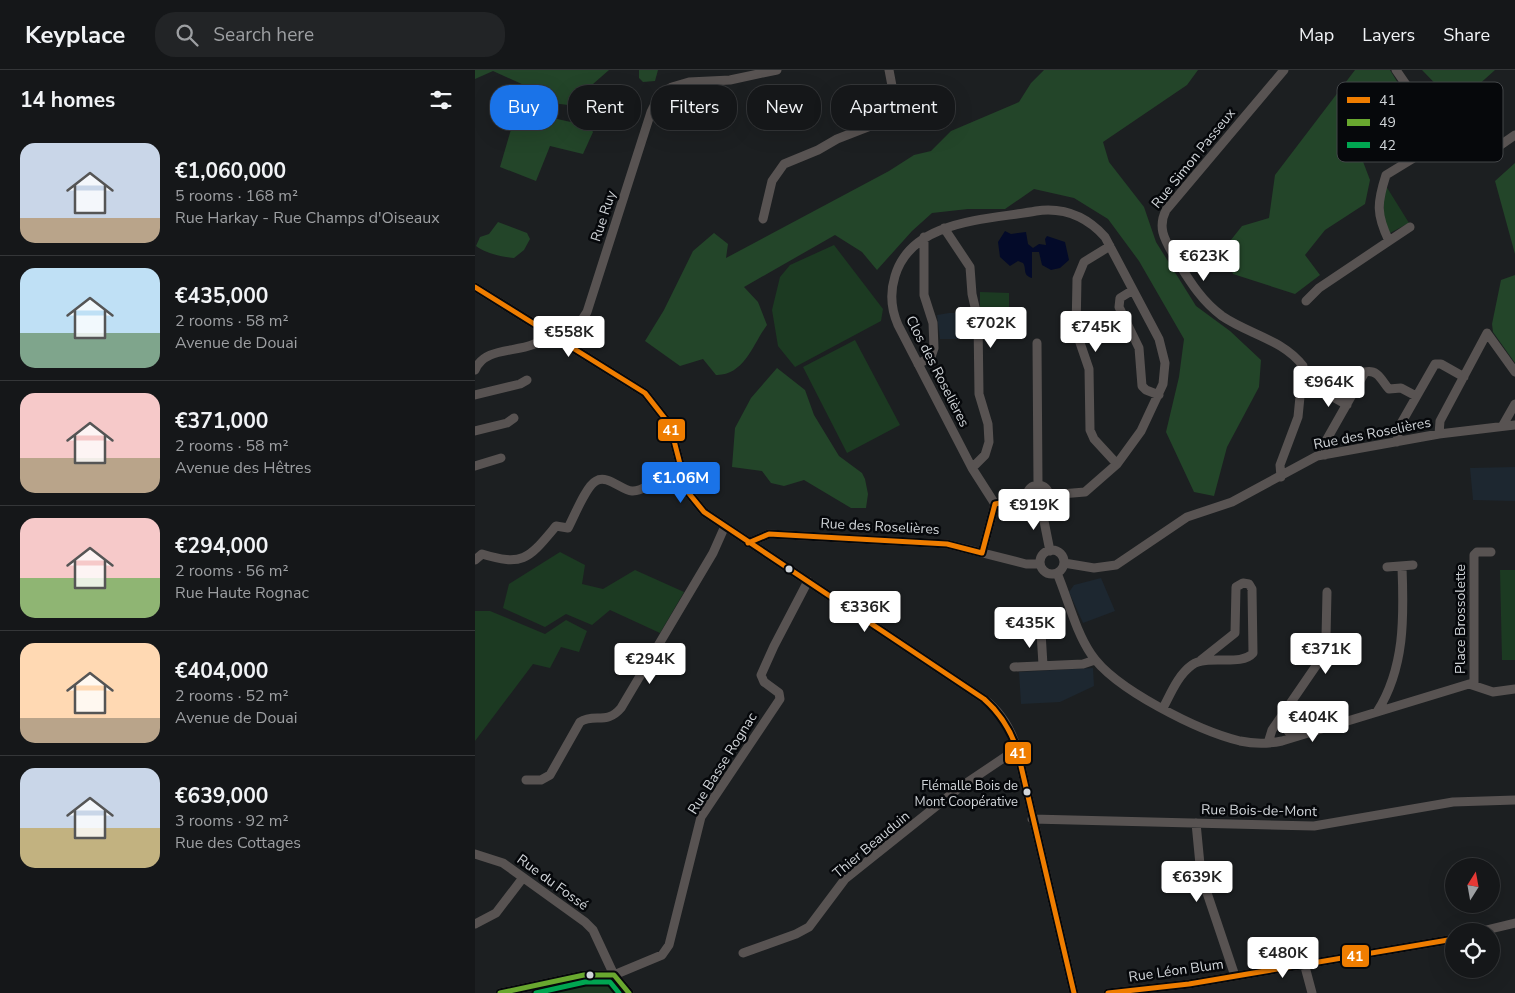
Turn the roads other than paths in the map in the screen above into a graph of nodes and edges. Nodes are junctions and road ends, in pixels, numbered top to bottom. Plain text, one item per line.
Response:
1 (777, 70) edge
2 (889, 70) edge
3 (1284, 70) edge
4 (1396, 70) edge
5 (1404, 82) edge
6 (1515, 135) edge
7 (1503, 144) edge
8 (1407, 162) edge
9 (763, 219) dead end
10 (1409, 227) dead end
11 (944, 228) junction
12 (924, 237) junction
13 (1389, 241) junction
14 (1110, 246) junction
15 (475, 287) edge
16 (1133, 290) junction
17 (1306, 301) dead end
18 (549, 332) junction
19 (567, 343) junction
20 (1037, 343) dead end
21 (918, 364) junction
22 (475, 370) edge
23 (1515, 372) edge
24 (1464, 377) junction
25 (527, 380) dead end
26 (1323, 391) dead end
27 (475, 395) edge
28 (1159, 395) junction
29 (1416, 396) junction
30 (1515, 404) edge
31 (1347, 405) junction
32 (514, 418) dead end
33 (1503, 425) junction
34 (1515, 425) edge
35 (475, 431) edge
36 (1439, 434) junction
37 (1397, 442) junction
38 (1325, 455) junction
39 (501, 458) dead end
40 (680, 464) junction
41 (1117, 464) junction
42 (475, 466) edge
43 (972, 468) junction
44 (1281, 477) junction
45 (1038, 485) junction
46 (1049, 495) junction
47 (1028, 498) junction
48 (995, 504) junction
49 (1041, 506) junction
50 (725, 526) junction
51 (748, 543) junction
52 (1050, 551) junction
53 (1491, 552) dead end
54 (982, 553) junction
55 (475, 560) edge
56 (1041, 564) junction
57 (1064, 564) junction
58 (1413, 565) dead end
59 (1387, 567) dead end
60 (1402, 567) junction
61 (1057, 573) junction
62 (808, 582) junction
63 (1327, 592) dead end
64 (1041, 632) dead end
65 (1095, 660) junction
66 (1201, 660) junction
67 (1043, 665) junction
68 (1014, 668) dead end
69 (1474, 684) junction
70 (1515, 689) edge
71 (1388, 691) junction
72 (1402, 704) junction
73 (1163, 708) junction
74 (1377, 712) junction
75 (1280, 719) junction
76 (1292, 737) junction
77 (1268, 743) junction
78 (1017, 749) junction
79 (526, 780) dead end
80 (1515, 800) edge
81 (1032, 819) junction
82 (1196, 823) junction
83 (475, 854) edge
84 (522, 878) junction
85 (1515, 923) edge
86 (475, 924) edge
87 (1500, 927) edge
88 (1445, 940) edge
89 (743, 953) dead end
90 (1304, 963) junction
91 (613, 976) junction
92 (1235, 976) junction
93 (1182, 989) edge
94 (523, 991) edge
95 (499, 993) edge
96 (629, 993) edge
97 (1074, 993) edge
98 (1108, 993) edge
99 (1312, 993) edge

1 - 19 street, Rue Ruy
2 - 9 street
3 - 44 street, Rue Simon Passeux
4 - 5 street
6 - 7 street
8 - 13 street
10 - 13 street
11 - 12 street, Clos des Roselières
11 - 14 street, Clos des Roselières
11 - 43 street
12 - 21 street
12 - 21 street, Clos des Roselières
13 - 17 street
14 - 16 street, Clos des Roselières
14 - 41 street
15 - 18 street
16 - 28 street, Clos des Roselières
16 - 28 street
18 - 19 street
18 - 22 street
19 - 40 street
20 - 45 street
21 - 43 street, Clos des Roselières
23 - 24 street
24 - 29 street
24 - 36 street
25 - 27 street
26 - 31 street
28 - 41 street, Clos des Roselières
29 - 31 street
29 - 37 street
30 - 33 street
31 - 38 street
32 - 35 street
33 - 34 street, Rue des Roselières
33 - 36 street, Rue des Roselières
36 - 37 street, Rue des Roselières
37 - 38 street, Rue des Roselières
38 - 44 street, Rue des Roselières
39 - 42 street
40 - 50 street
40 - 55 street
41 - 46 street, Clos des Roselières
43 - 48 street, Clos des Roselières
44 - 57 street, Rue des Roselières
45 - 46 street
45 - 47 street
46 - 49 street
47 - 48 street
47 - 49 street
48 - 54 street
49 - 52 street
50 - 51 street
50 - 79 street
51 - 54 street, Rue des Roselières
51 - 62 street
52 - 56 street
52 - 57 street
53 - 69 street, Place Brossolette
54 - 56 street, Rue des Roselières
56 - 61 street
57 - 61 street
58 - 60 street
59 - 60 street
60 - 71 street
61 - 65 street
62 - 78 street
62 - 91 street, Rue Basse Rognac
63 - 75 street
64 - 67 street
65 - 67 street
65 - 73 street
66 - 66 street
66 - 73 street
67 - 68 street
69 - 70 street
69 - 72 street
71 - 72 street
71 - 74 street
72 - 74 street
73 - 77 street
74 - 76 street
75 - 76 street
75 - 77 street
76 - 77 street
78 - 81 street
78 - 89 street, Thier Beauduin
80 - 82 street, Rue Bois-de-Mont
81 - 82 street, Rue Bois-de-Mont
81 - 97 street
82 - 92 street
83 - 84 street, Rue du Fossé
84 - 86 street
84 - 91 street, Rue du Fossé
85 - 87 street
88 - 90 street, Rue Léon Blum
90 - 92 street, Rue Léon Blum
90 - 99 street
91 - 94 street
91 - 96 street, Rue du Fossé
92 - 93 street, Rue Léon Blum
93 - 98 street, Rue Léon Blum
94 - 95 street

